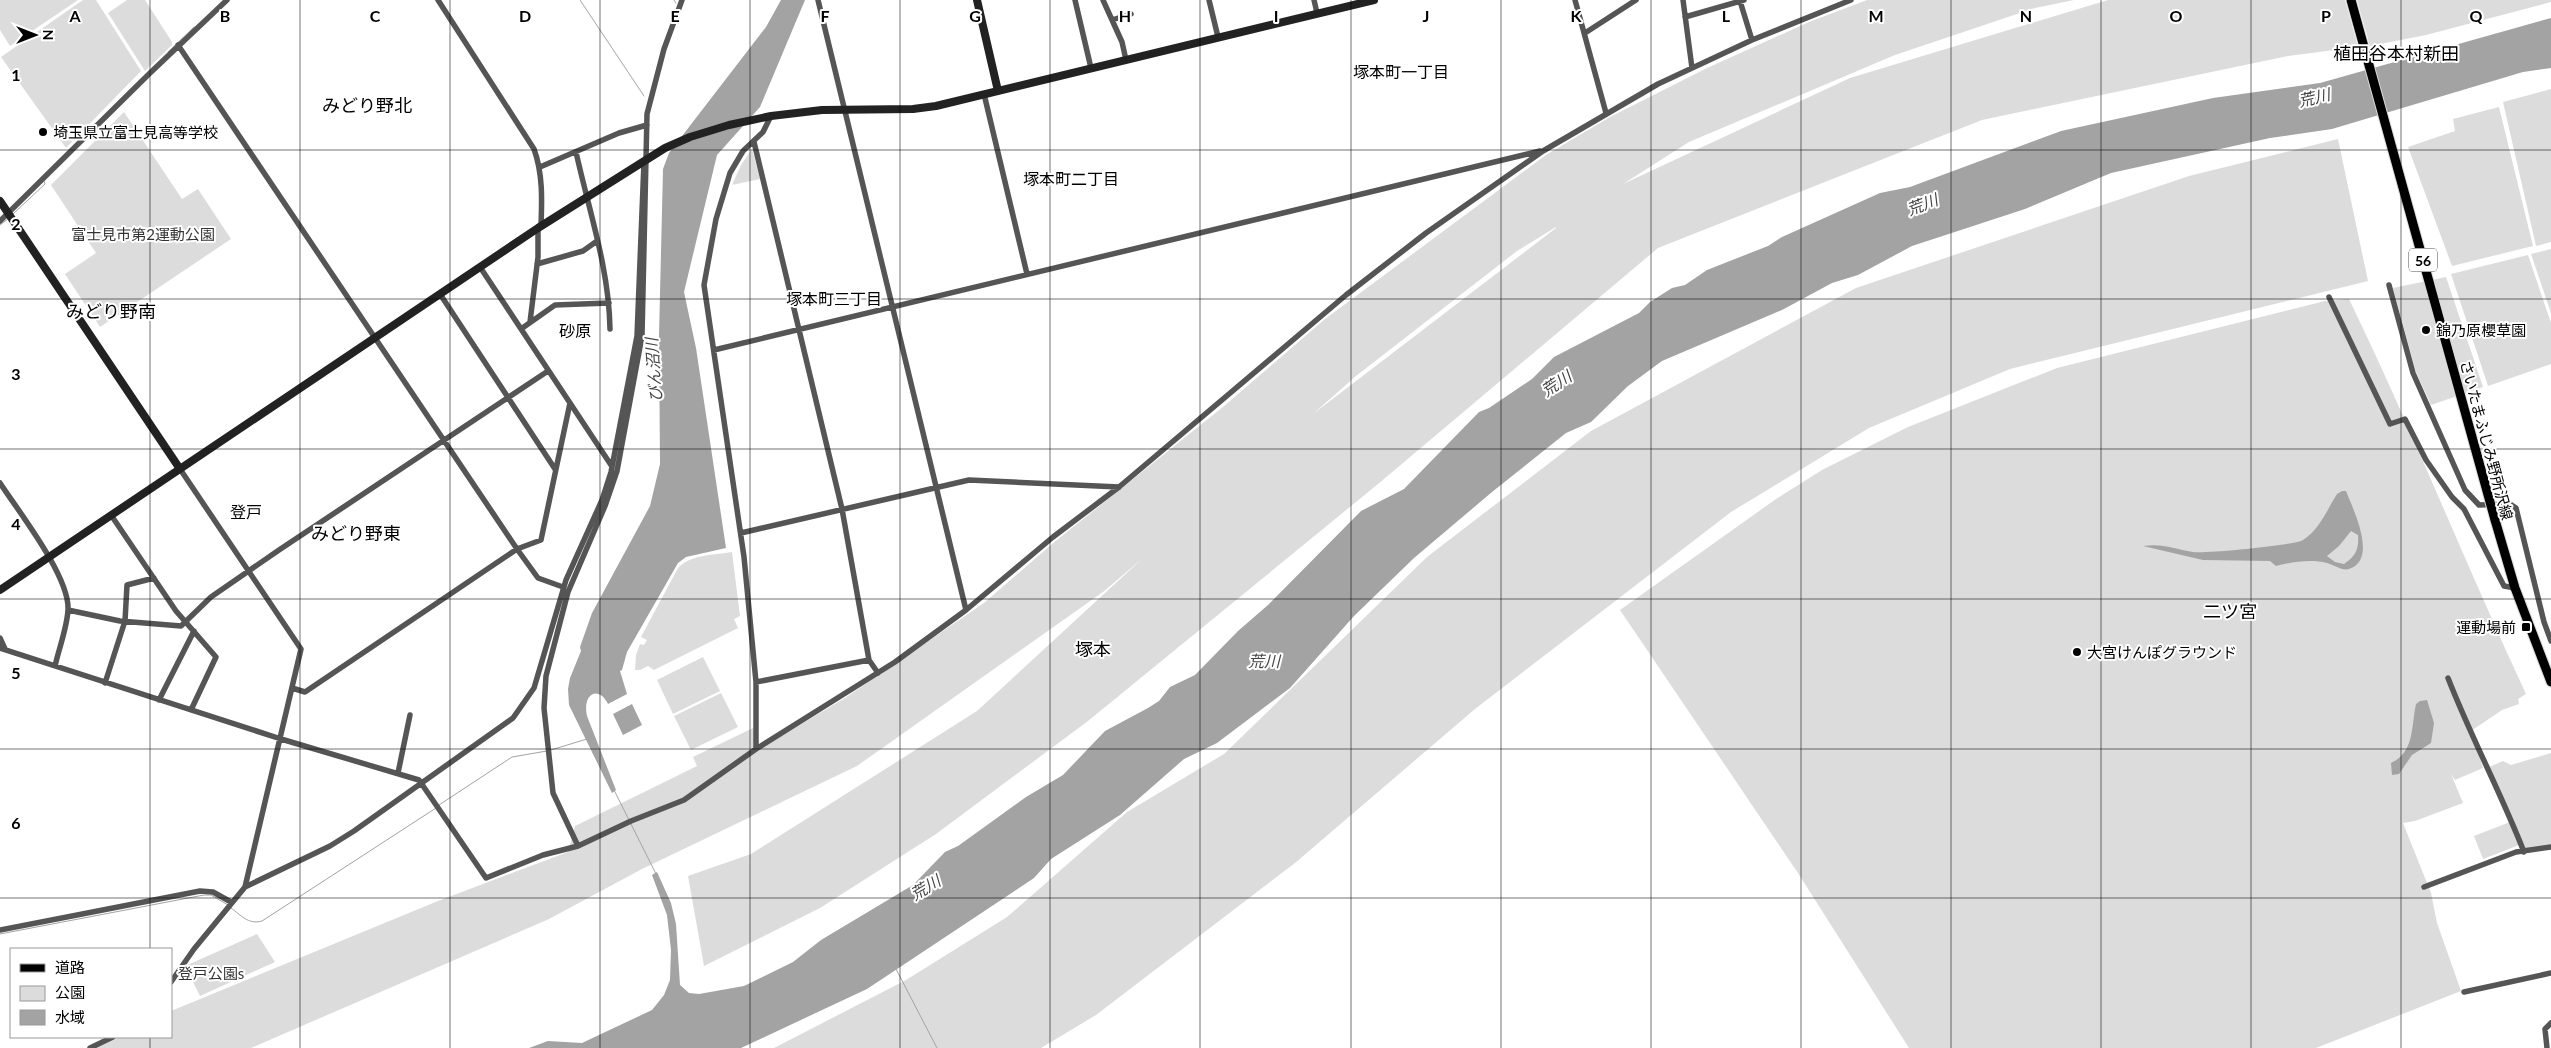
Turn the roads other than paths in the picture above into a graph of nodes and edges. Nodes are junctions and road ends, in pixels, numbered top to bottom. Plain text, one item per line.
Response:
1 (228, 0) edge
2 (438, 0) edge
3 (682, 0) edge
4 (818, 0) edge
5 (977, 0) edge
6 (1075, 0) edge
7 (1103, 0) edge
8 (1209, 0) edge
9 (1314, 0) edge
10 (1374, 0) edge
11 (1575, 0) edge
12 (1636, 0) edge
13 (1683, 0) edge
14 (1851, 0) edge
15 (2351, 0) edge
16 (1742, 1) edge
17 (1317, 13) junction
18 (1131, 14) dead end
19 (1685, 17) junction
20 (1112, 20) junction
21 (1585, 33) junction
22 (1218, 37) junction
23 (1752, 40) junction
24 (178, 45) junction
25 (1126, 60) junction
26 (1091, 68) junction
27 (1692, 68) junction
28 (998, 91) junction
29 (984, 94) junction
30 (844, 110) junction
31 (1606, 113) junction
32 (771, 116) junction
33 (647, 125) junction
34 (754, 142) junction
35 (1543, 151) junction
36 (576, 152) junction
37 (645, 161) junction
38 (540, 167) junction
39 (586, 198) junction
40 (0, 201) edge
41 (8, 213) junction
42 (0, 221) edge
43 (540, 227) junction
44 (598, 241) junction
45 (537, 264) junction
46 (480, 267) junction
47 (1027, 274) junction
48 (2389, 285) dead end
49 (440, 294) junction
50 (2329, 296) dead end
51 (609, 303) junction
52 (892, 307) junction
53 (530, 322) junction
54 (521, 329) junction
55 (610, 329) dead end
56 (798, 330) junction
57 (375, 337) junction
58 (714, 350) junction
59 (548, 371) junction
60 (507, 397) junction
61 (570, 403) junction
62 (446, 440) junction
63 (611, 465) junction
64 (180, 469) junction
65 (555, 470) junction
66 (0, 483) edge
67 (936, 486) junction
68 (1119, 486) junction
69 (842, 509) junction
70 (111, 515) junction
71 (741, 533) junction
72 (517, 549) junction
73 (49, 557) junction
74 (249, 571) junction
75 (154, 578) junction
76 (564, 587) junction
77 (2515, 588) junction
78 (0, 590) edge
79 (68, 610) junction
80 (966, 610) junction
81 (124, 621) junction
82 (186, 622) junction
83 (194, 632) junction
84 (0, 638) edge
85 (2551, 641) edge
86 (2, 649) edge
87 (869, 660) junction
88 (55, 666) junction
89 (878, 673) junction
90 (2448, 678) dead end
91 (756, 682) junction
92 (2551, 682) edge
93 (105, 683) junction
94 (292, 688) junction
95 (159, 700) junction
96 (191, 710) junction
97 (410, 715) dead end
98 (281, 740) junction
99 (756, 749) junction
100 (398, 772) junction
101 (423, 783) junction
102 (578, 846) junction
103 (2551, 847) edge
104 (2524, 852) junction
105 (245, 887) junction
106 (2424, 887) dead end
107 (231, 902) junction
108 (0, 930) edge
109 (2551, 973) edge
110 (172, 981) edge
111 (2464, 992) dead end
112 (2551, 1023) edge
113 (111, 1038) edge
114 (90, 1048) edge
115 (2547, 1048) edge

1 - 24 street
2 - 38 street
3 - 33 street
4 - 30 street
5 - 28 street
6 - 26 street
7 - 20 street
8 - 22 street
9 - 17 street
10 - 17 street
11 - 21 street
12 - 21 street
13 - 19 street
14 - 23 street
15 - 77 main road, さいたまふじみ野所沢線 / 56, bridge
16 - 19 street
16 - 23 street
17 - 22 street
18 - 20 street
19 - 27 street
20 - 25 street
21 - 31 street
22 - 25 street
23 - 27 street
24 - 41 street
24 - 57 street
25 - 26 street
26 - 28 street
27 - 31 street
28 - 29 street
29 - 30 street
29 - 47 street
30 - 32 street
30 - 52 street
31 - 35 street
32 - 34 street
32 - 37 street
33 - 36 street
33 - 37 street
34 - 56 street
34 - 58 street
35 - 47 street
35 - 68 street
36 - 38 street
36 - 39 street
37 - 39 street
37 - 63 street
37 - 102 street
38 - 43 street
39 - 43 street
39 - 44 street
40 - 41 street
41 - 42 street
41 - 64 street
43 - 45 street
43 - 46 street
44 - 45 street
44 - 51 street
45 - 53 street
46 - 49 street
46 - 54 street
47 - 52 street
48 - 85 street
49 - 57 street
49 - 60 street
50 - 77 street
51 - 53 street
51 - 55 street
52 - 56 street
52 - 67 street
53 - 54 street
54 - 59 street
56 - 58 street
56 - 69 street
57 - 62 street
57 - 64 street
58 - 71 street
59 - 60 street
59 - 61 street
60 - 62 street
60 - 65 street
61 - 63 street
61 - 65 street
62 - 72 street
62 - 74 street
63 - 76 street
64 - 70 street
64 - 74 street
65 - 72 street
66 - 73 street
67 - 68 street
67 - 69 street
67 - 80 street
68 - 80 street
69 - 71 street
69 - 87 street
70 - 73 street
70 - 75 street
71 - 91 street
72 - 76 street
72 - 94 street
73 - 78 street
73 - 79 street
74 - 82 street
74 - 94 street
75 - 81 street
75 - 82 street
76 - 101 street
77 - 92 main road, さいたまふじみ野所沢線 / 56
79 - 81 street
79 - 88 street
80 - 89 street
81 - 82 street
81 - 93 street
82 - 83 street
83 - 95 street
83 - 96 street
84 - 86 street
86 - 88 street
87 - 89 street
87 - 91 street
88 - 93 street
89 - 99 street
90 - 104 street
91 - 99 street
93 - 95 street
94 - 98 street
95 - 96 street
96 - 98 street
97 - 100 street
98 - 100 street
98 - 105 street
99 - 102 street
100 - 101 street
101 - 102 street
101 - 105 street
103 - 104 street
104 - 106 street
105 - 107 street
107 - 108 street
107 - 110 street
109 - 111 street
112 - 115 street
113 - 114 street

